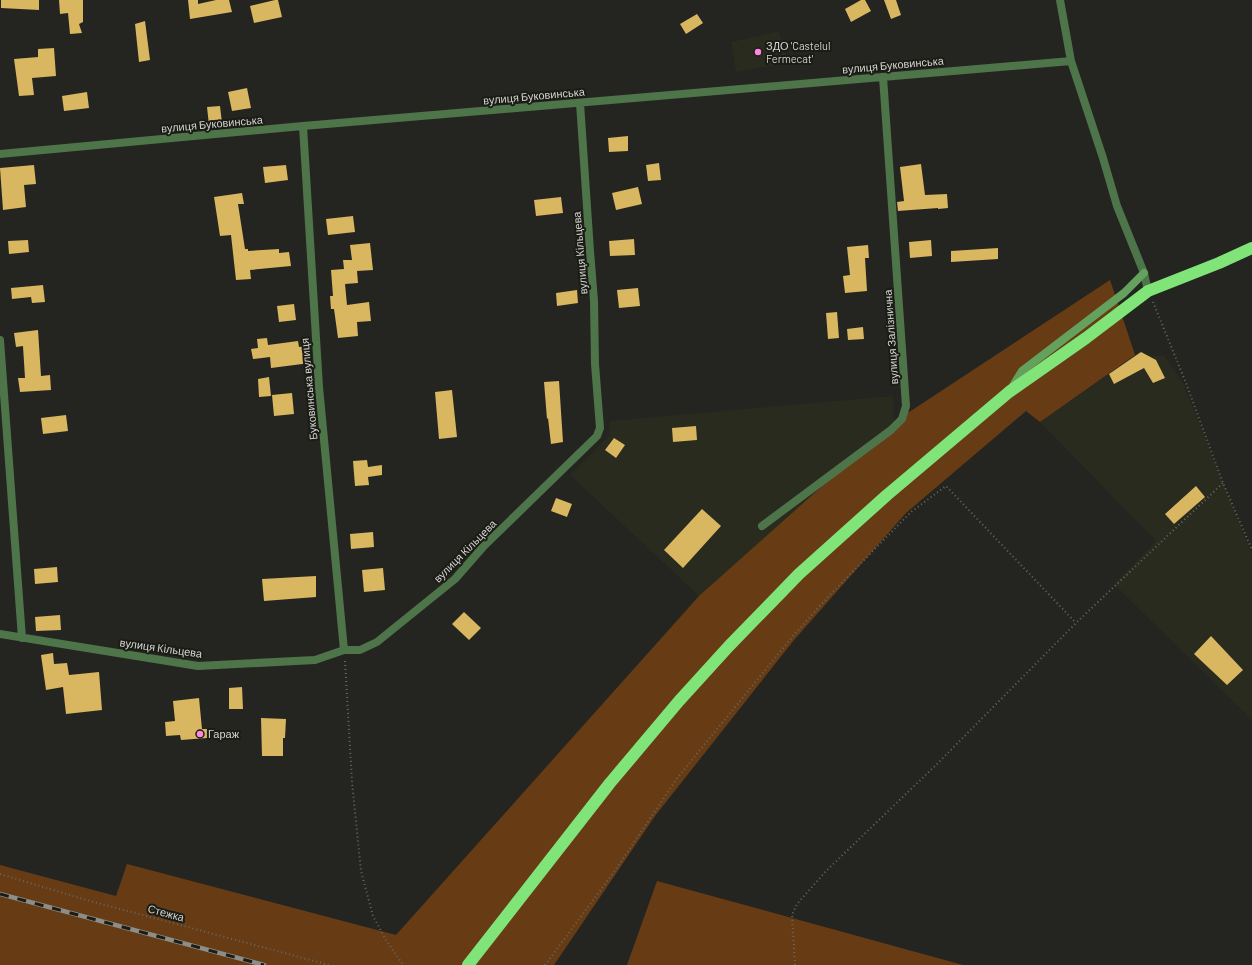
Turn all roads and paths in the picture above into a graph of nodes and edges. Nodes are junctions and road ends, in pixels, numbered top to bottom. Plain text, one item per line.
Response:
1 (1060, 0) edge
2 (1071, 61) junction
3 (884, 77) junction
4 (580, 103) junction
5 (303, 126) junction
6 (0, 154) edge
7 (1252, 248) edge
8 (1144, 273) junction
9 (1148, 291) junction
10 (0, 340) edge
11 (1009, 392) junction
12 (1223, 483) junction
13 (762, 526) dead end
14 (1252, 550) edge
15 (1076, 623) junction
16 (0, 634) edge
17 (22, 638) junction
18 (344, 650) junction
19 (0, 874) edge
20 (329, 965) edge
21 (403, 965) edge
22 (468, 965) edge
23 (545, 965) edge
24 (795, 965) edge

1 - 2 street
2 - 3 street, вулиця Буковинська
2 - 8 street
3 - 4 street, вулиця Буковинська
3 - 13 street, вулиця Залізнична
4 - 5 street, вулиця Буковинська
4 - 18 street, вулиця Кільцева
5 - 6 street, вулиця Буковинська
5 - 18 street, Буковинська вулиця
7 - 9 highway
8 - 9 street
8 - 11 main road
9 - 11 highway
9 - 12 path
10 - 17 street
11 - 22 highway
12 - 14 path
12 - 15 path
15 - 23 path
15 - 24 path
16 - 17 street, вулиця Кільцева
17 - 18 street, вулиця Кільцева
18 - 21 path
19 - 20 path, Стежка

